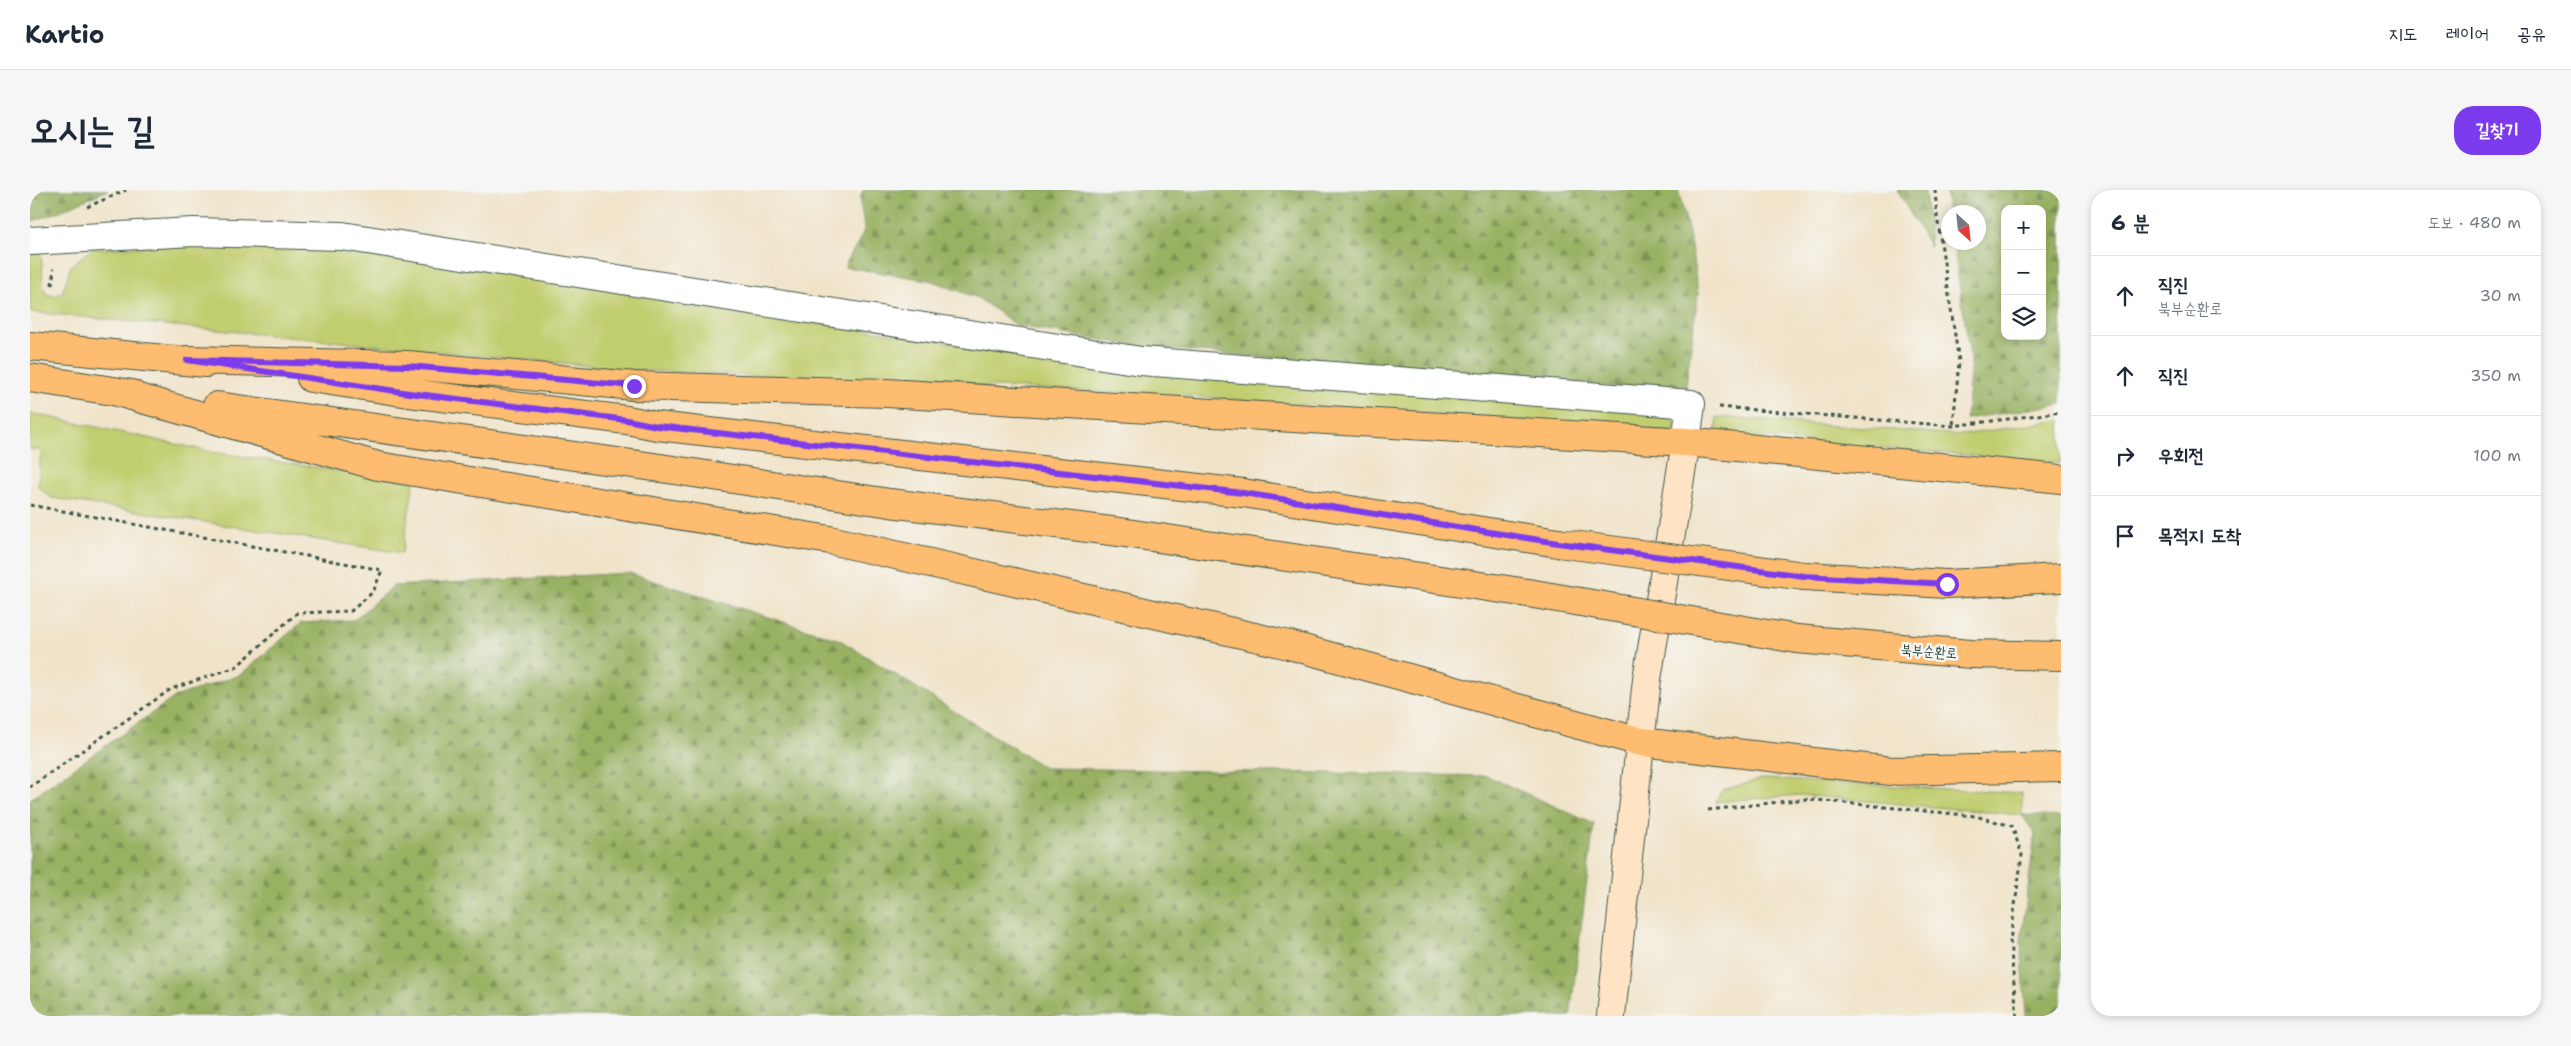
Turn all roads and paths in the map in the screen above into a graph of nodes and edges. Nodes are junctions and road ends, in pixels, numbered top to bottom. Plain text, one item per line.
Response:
1 (1935, 190) edge
2 (30, 241) edge
3 (30, 346) edge
4 (187, 360) junction
5 (30, 378) edge
6 (114, 391) junction
7 (1691, 404) junction
8 (2061, 412) edge
9 (1953, 426) junction
10 (1686, 442) junction
11 (2061, 479) edge
12 (30, 505) edge
13 (2061, 578) edge
14 (2061, 656) edge
15 (1641, 742) junction
16 (2061, 767) edge
17 (30, 787) edge
18 (1708, 810) dead end
19 (1611, 1016) edge
20 (2017, 1016) edge

1 - 9 path
2 - 7 street
3 - 4 main road
4 - 10 main road
4 - 13 main road, bridge
5 - 6 main road
6 - 14 main road, 북부순환로, bridge
6 - 15 main road
7 - 9 path
7 - 10 street
8 - 9 path
10 - 11 main road
10 - 15 main road
12 - 17 path
15 - 16 main road
15 - 19 main road
18 - 20 path

